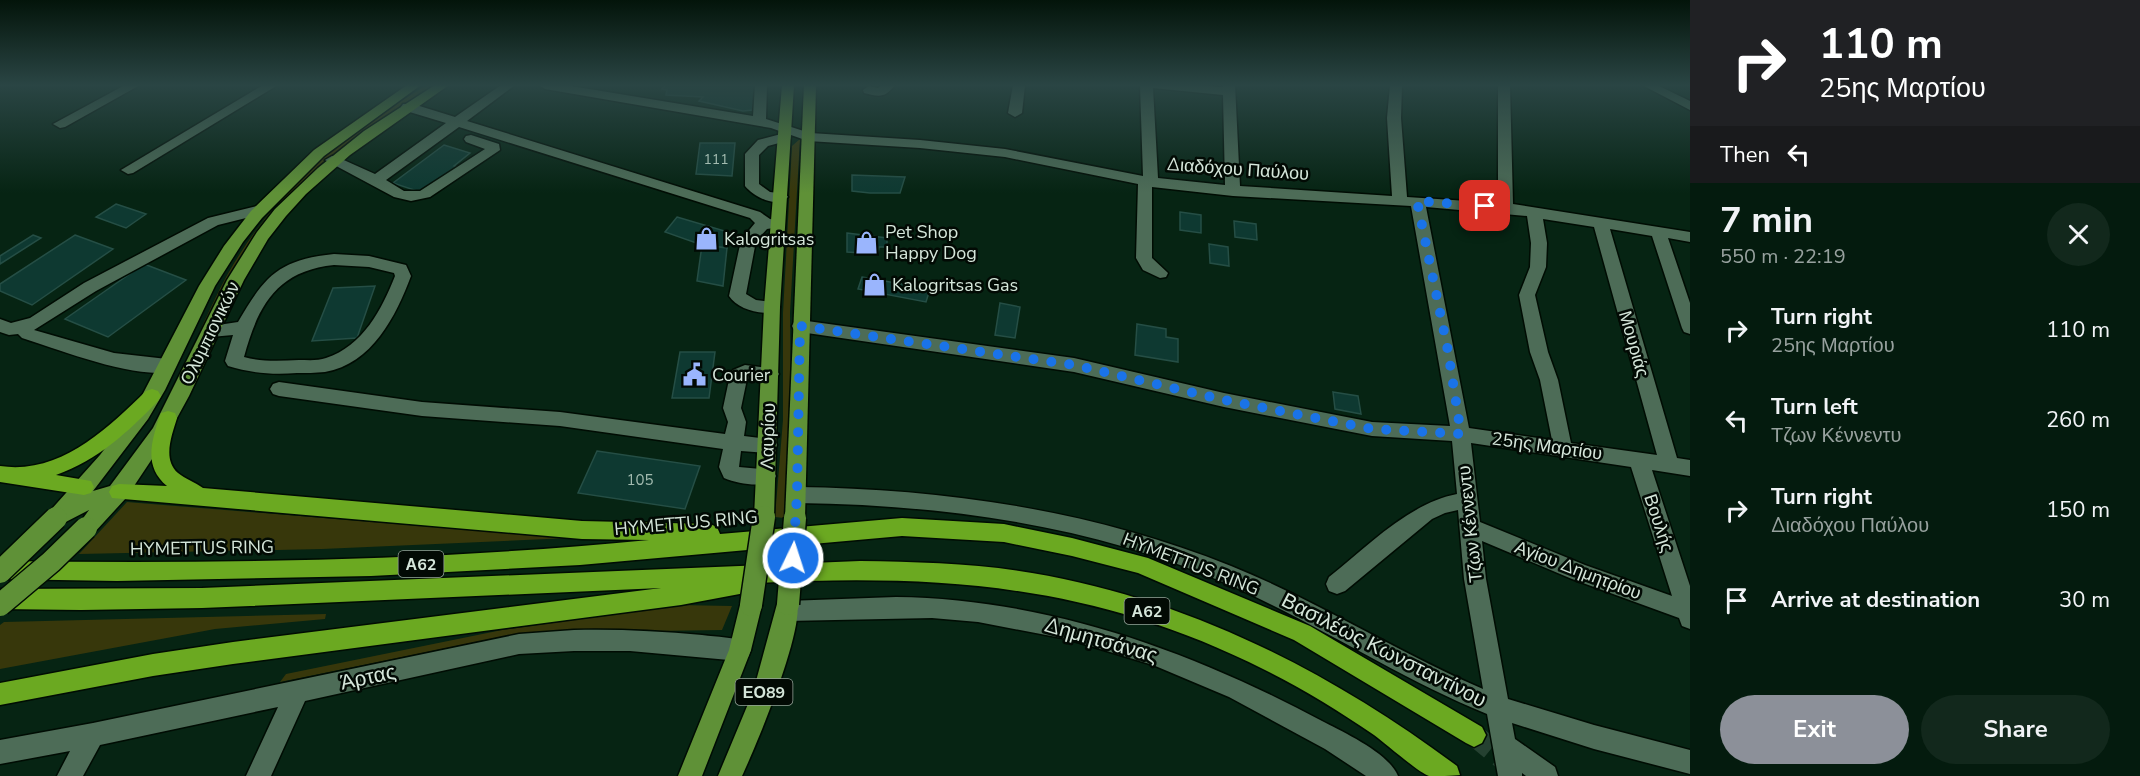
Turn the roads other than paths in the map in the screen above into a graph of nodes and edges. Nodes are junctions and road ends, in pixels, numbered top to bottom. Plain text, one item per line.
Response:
1 (65, 121) edge
2 (211, 121) edge
3 (361, 121) edge
4 (389, 121) edge
5 (439, 121) edge
6 (460, 121) edge
7 (759, 121) edge
8 (786, 121) edge
9 (809, 121) edge
10 (1147, 121) edge
11 (1230, 121) edge
12 (1395, 121) edge
13 (1505, 121) edge
14 (60, 124) dead end
15 (452, 127) junction
16 (785, 132) junction
17 (808, 137) junction
18 (332, 160) junction
19 (128, 170) dead end
20 (376, 180) junction
21 (1148, 182) junction
22 (1233, 190) junction
23 (780, 197) junction
24 (1409, 201) junction
25 (1506, 208) junction
26 (261, 210) junction
27 (1534, 212) junction
28 (1599, 222) junction
29 (771, 224) junction
30 (1658, 232) junction
31 (1690, 237) edge
32 (1160, 273) dead end
33 (772, 307) junction
34 (0, 326) edge
35 (800, 326) junction
36 (21, 328) junction
37 (243, 328) junction
38 (1690, 328) edge
39 (211, 331) junction
40 (167, 366) junction
41 (770, 374) junction
42 (279, 389) dead end
43 (152, 396) junction
44 (168, 418) junction
45 (1461, 434) junction
46 (734, 443) junction
47 (768, 445) junction
48 (1563, 448) junction
49 (1639, 461) junction
50 (1670, 465) junction
51 (1690, 468) edge
52 (0, 474) edge
53 (766, 476) junction
54 (21, 477) junction
55 (89, 492) junction
56 (119, 492) junction
57 (797, 495) junction
58 (205, 496) junction
59 (1467, 500) junction
60 (1469, 527) junction
61 (86, 528) junction
62 (840, 531) junction
63 (0, 571) edge
64 (806, 572) junction
65 (1337, 584) dead end
66 (0, 599) edge
67 (0, 605) edge
68 (787, 607) junction
69 (1689, 615) edge
70 (740, 650) junction
71 (297, 692) junction
72 (0, 694) edge
73 (1497, 707) junction
74 (93, 735) junction
75 (1474, 735) tunnel mouth
76 (1504, 745) junction
77 (0, 752) edge
78 (1690, 762) edge
79 (1448, 775) edge
80 (69, 776) edge
81 (258, 776) edge
82 (690, 776) edge
83 (730, 776) edge
84 (1386, 776) edge
85 (1510, 776) edge
86 (1546, 776) edge

1 - 14 street
2 - 19 street
3 - 26 main road, Ολυμπιονικών
4 - 18 main road, Ολυμπιονικών
5 - 15 street
6 - 15 street
7 - 16 street, Διαδόχου Παύλου
8 - 16 main road, Λαυρίου / ΕΟ89
9 - 17 main road, Λαυρίου / ΕΟ89
10 - 21 street
11 - 22 street
12 - 24 street, Τζων Κέννεντυ
13 - 25 street
15 - 20 street
15 - 20 street
15 - 29 street
16 - 17 street, Διαδόχου Παύλου
16 - 23 main road, Λαυρίου / ΕΟ89
16 - 23 street
17 - 21 street, Διαδόχου Παύλου
17 - 35 main road, Λαυρίου / ΕΟ89
18 - 20 street
18 - 39 main road, Ολυμπιονικών
21 - 22 street, Διαδόχου Παύλου
21 - 32 street
22 - 24 street, Διαδόχου Παύλου
23 - 29 main road, Λαυρίου / ΕΟ89
24 - 25 street, Διαδόχου Παύλου
24 - 45 street, Τζων Κέννεντυ
25 - 27 street, Διαδόχου Παύλου
26 - 36 street
26 - 40 main road, Ολυμπιονικών
27 - 28 street, Διαδόχου Παύλου
27 - 48 street
28 - 30 street, Διαδόχου Παύλου
28 - 50 street, Μουριάς
29 - 33 main road, Λαυρίου / ΕΟ89
29 - 33 street
30 - 31 street, Διαδόχου Παύλου
30 - 38 street
33 - 41 main road, Λαυρίου / ΕΟ89
34 - 36 street
35 - 45 street, 25ης Μαρτίου
35 - 57 main road, Λαυρίου / ΕΟ89
36 - 40 street
37 - 37 street
37 - 39 street
39 - 44 main road, Ολυμπιονικών
40 - 43 main road, Ολυμπιονικών
41 - 46 street
41 - 47 main road, Λαυρίου / ΕΟ89
42 - 46 street
43 - 54 highway
43 - 55 main road, Ολυμπιονικών
44 - 56 main road, Ολυμπιονικών
44 - 58 highway
45 - 48 street, 25ης Μαρτίου
45 - 59 street, Τζων Κέννεντυ
46 - 47 street
46 - 53 street
47 - 53 main road, Λαυρίου / ΕΟ89
48 - 49 street, 25ης Μαρτίου
49 - 50 street, 25ης Μαρτίου
49 - 69 street, Βουλής
50 - 51 street, 25ης Μαρτίου
52 - 54 highway
53 - 70 main road, Λαυρίου / ΕΟ89, bridge
54 - 55 highway
55 - 56 main road
55 - 61 main road
55 - 63 main road, bridge
56 - 58 highway
56 - 61 main road, Ολυμπιονικών
57 - 68 main road, Λαυρίου / ΕΟ89, bridge
57 - 73 street, Βασιλέως Κωνσταντίνου
58 - 62 highway
59 - 60 street, Τζων Κέννεντυ
59 - 65 street
60 - 69 street, Αγίου Δημητρίου
60 - 73 street, Τζων Κέννεντυ
61 - 67 main road, Ολυμπιονικών, bridge
62 - 63 highway, HYMETTUS RING / Α62
62 - 75 highway, HYMETTUS RING / Α62
64 - 66 highway, Α62
64 - 72 highway
64 - 79 highway, Α62
68 - 83 main road, Λαυρίου / ΕΟ89
68 - 84 street, Δημητσάνας
70 - 71 street, Άρτας
70 - 82 main road, Λαυρίου / ΕΟ89
71 - 74 street, Άρτας
71 - 81 street
73 - 76 street, Τζων Κέννεντυ
73 - 78 street, Βασιλέως Κωνσταντίνου
74 - 77 street, Άρτας
74 - 80 street
76 - 85 street, Τζων Κέννεντυ
76 - 86 street

